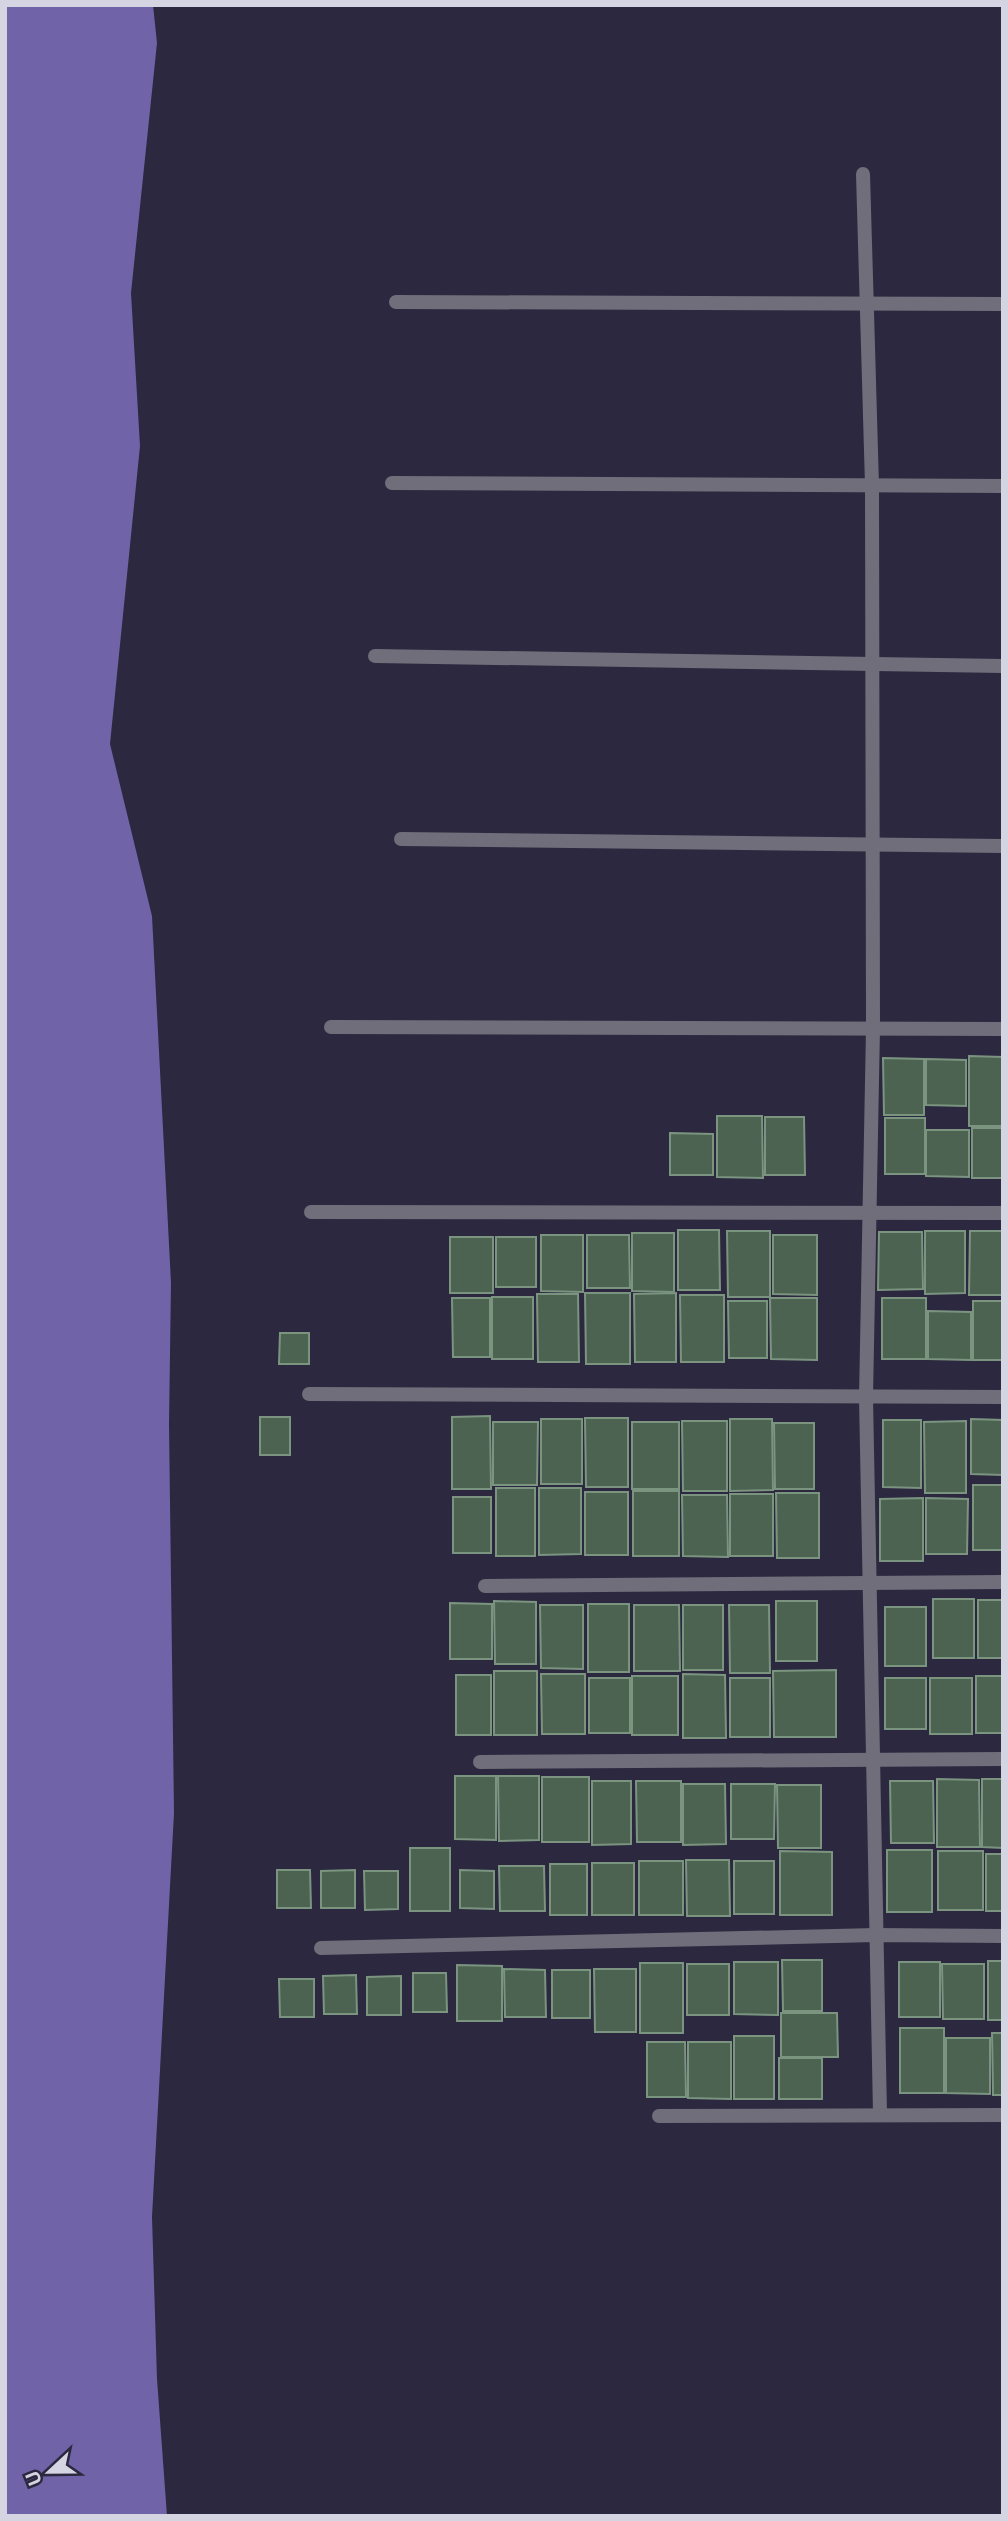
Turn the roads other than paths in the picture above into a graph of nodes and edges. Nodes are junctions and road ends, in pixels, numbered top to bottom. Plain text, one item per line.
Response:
1 (863, 174) dead end
2 (396, 302) dead end
3 (866, 302) junction
4 (1003, 304) edge
5 (392, 483) dead end
6 (872, 485) junction
7 (1003, 486) edge
8 (375, 656) dead end
9 (871, 664) junction
10 (1003, 666) edge
11 (401, 839) dead end
12 (872, 845) junction
13 (1003, 846) edge
14 (331, 1027) dead end
15 (873, 1028) junction
16 (1003, 1029) edge
17 (312, 1212) dead end
18 (870, 1212) junction
19 (1003, 1213) edge
20 (309, 1394) dead end
21 (1003, 1397) edge
22 (866, 1398) junction
23 (1003, 1582) edge
24 (869, 1583) junction
25 (485, 1586) dead end
26 (873, 1759) junction
27 (1003, 1759) edge
28 (480, 1762) dead end
29 (876, 1935) junction
30 (1003, 1936) edge
31 (321, 1948) dead end
32 (880, 2115) junction
33 (659, 2116) dead end
34 (1003, 2116) edge

1 - 3 street
2 - 3 street
3 - 4 street
3 - 6 street
5 - 6 street
6 - 7 street
6 - 9 street
8 - 9 street
9 - 10 street
9 - 12 street
11 - 12 street
12 - 13 street
12 - 15 street
14 - 15 street
15 - 16 street
15 - 18 street
17 - 18 street
18 - 19 street
18 - 22 street
20 - 22 street
21 - 22 street
22 - 24 street
23 - 24 street
24 - 25 street
24 - 26 street
26 - 27 street
26 - 28 street
26 - 29 street
29 - 30 street
29 - 31 street
29 - 32 street
32 - 33 street
32 - 34 street

